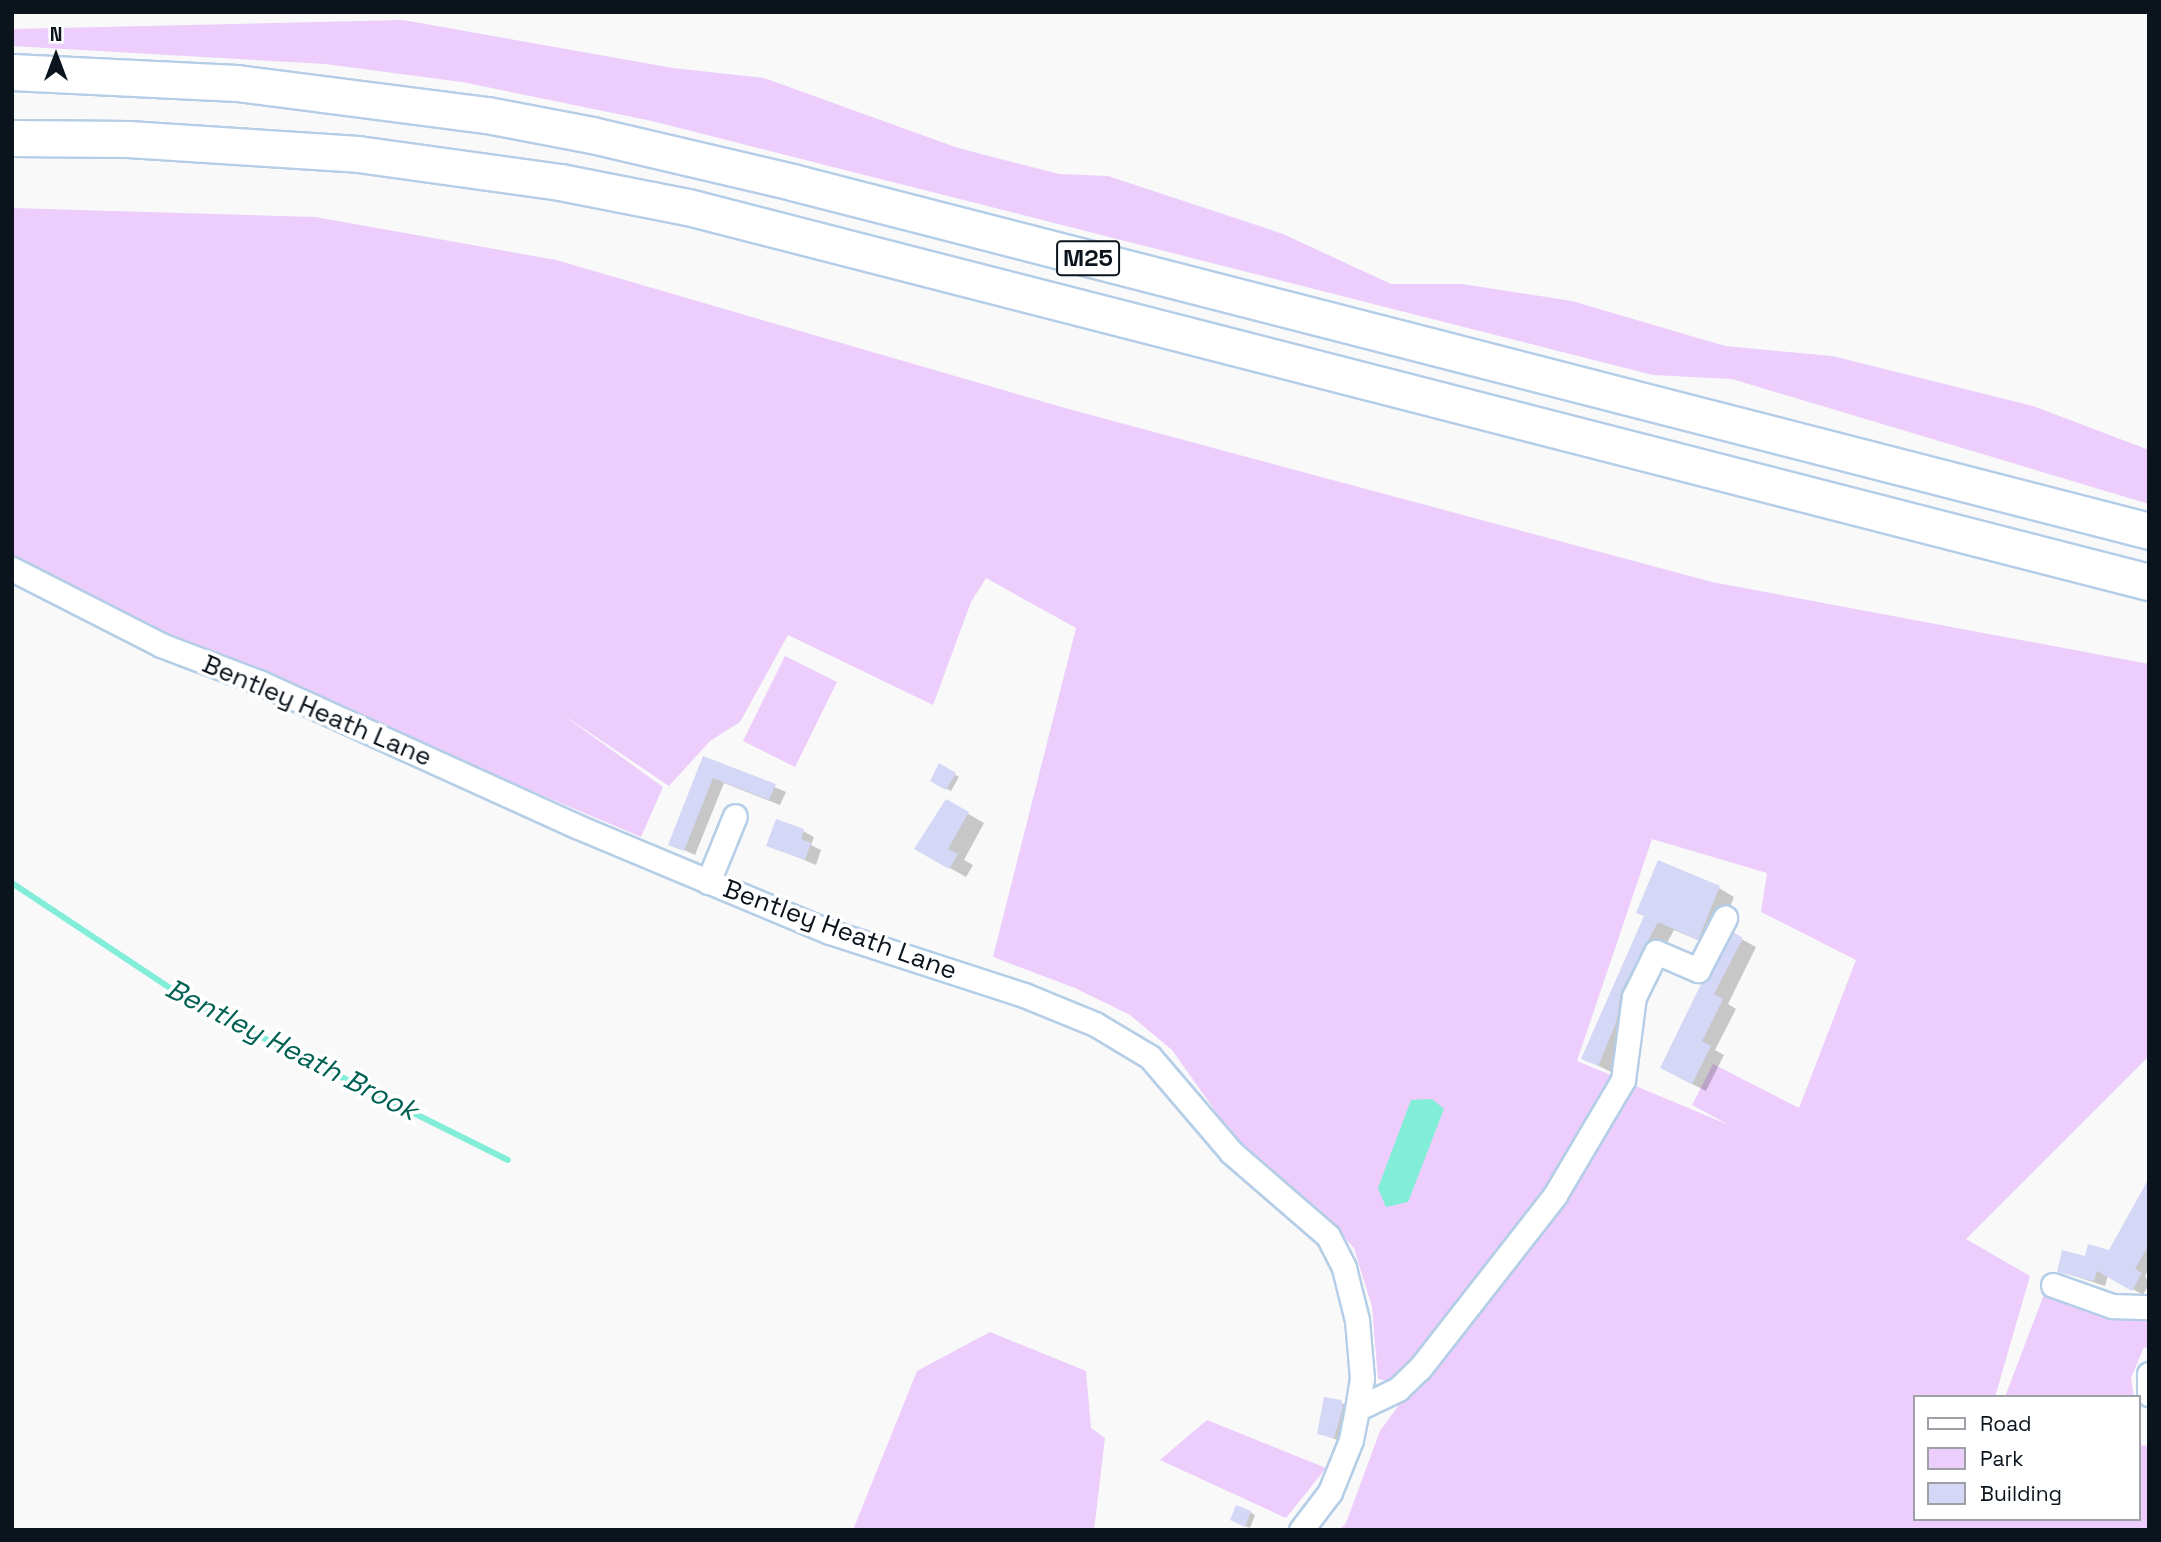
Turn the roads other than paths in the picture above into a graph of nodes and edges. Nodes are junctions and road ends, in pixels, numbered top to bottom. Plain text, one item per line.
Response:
1 (12, 72) edge
2 (12, 138) edge
3 (2149, 531) edge
4 (12, 569) edge
5 (2149, 582) edge
6 (735, 816) dead end
7 (708, 882) junction
8 (1725, 918) dead end
9 (2053, 1285) dead end
10 (2149, 1307) edge
11 (2149, 1374) edge
12 (2149, 1394) edge
13 (1357, 1409) junction
14 (1301, 1530) edge

1 - 3 highway, M25
2 - 5 highway, M25
4 - 7 street, Bentley Heath Lane
6 - 7 street
7 - 13 street, Bentley Heath Lane
8 - 13 street
9 - 10 street
11 - 12 street
13 - 14 street, Bentley Heath Lane

